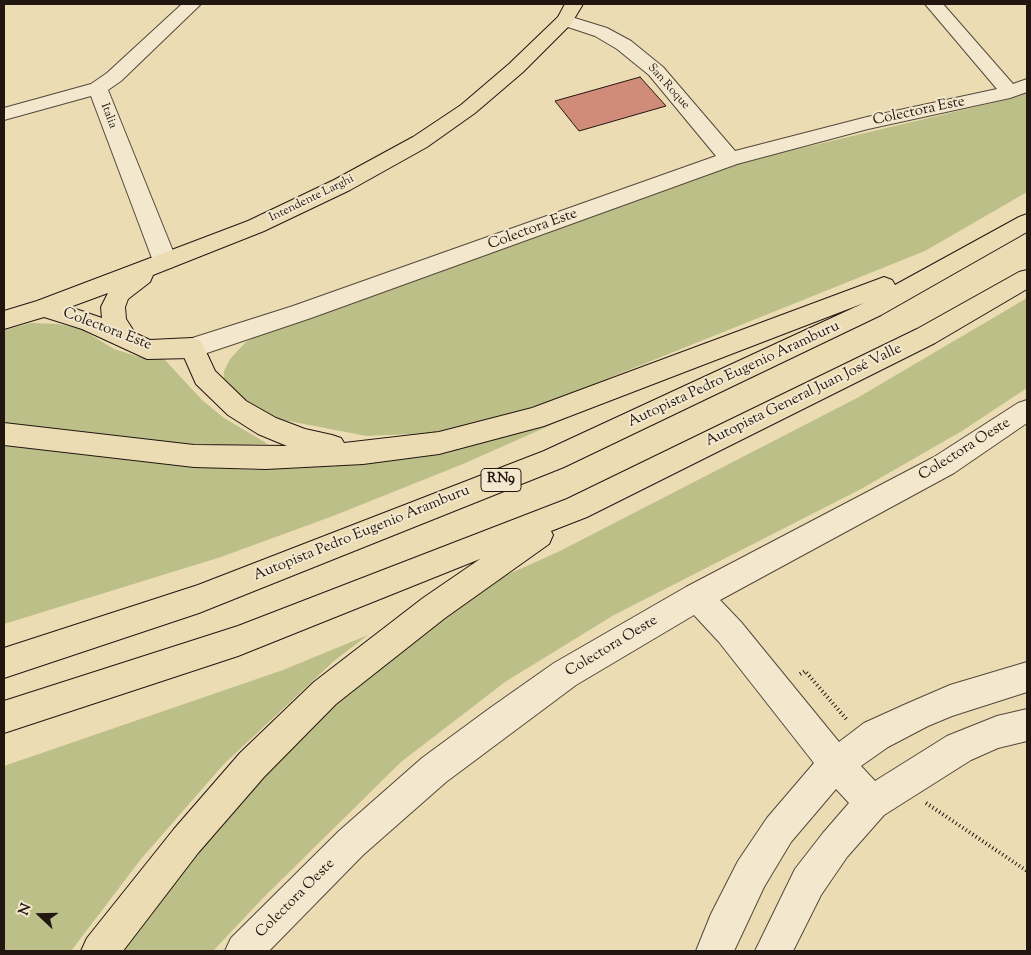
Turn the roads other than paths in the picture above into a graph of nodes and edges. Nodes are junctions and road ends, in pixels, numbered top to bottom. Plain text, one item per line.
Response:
1 (192, 4) edge
2 (934, 4) edge
3 (570, 12) edge
4 (98, 88) junction
5 (1018, 88) edge
6 (4, 114) edge
7 (730, 159) junction
8 (1027, 222) edge
9 (979, 250) junction
10 (165, 262) junction
11 (1027, 278) edge
12 (44, 308) junction
13 (4, 320) edge
14 (126, 339) junction
15 (192, 348) junction
16 (1027, 410) edge
17 (4, 434) edge
18 (363, 453) junction
19 (577, 508) junction
20 (697, 597) junction
21 (4, 663) edge
22 (1027, 677) edge
23 (4, 717) edge
24 (1027, 725) edge
25 (836, 764) junction
26 (872, 803) junction
27 (100, 951) edge
28 (244, 951) edge
29 (715, 951) edge
30 (774, 951) edge

1 - 4 street, Italia
2 - 5 street
3 - 7 street, San Roque
3 - 10 main road, Intendente Larghi
4 - 6 street
4 - 10 street, Italia
5 - 7 street, Colectora Este
7 - 15 street, Colectora Este
8 - 9 main road, RN9
9 - 18 main road
9 - 21 main road, Autopista Pedro Eugenio Aramburu / RN9
10 - 12 main road, Intendente Larghi
10 - 14 main road
11 - 19 main road, Autopista General Juan José Valle
12 - 13 main road, Intendente Larghi
12 - 14 main road, Colectora Este
14 - 15 main road, Colectora Este
15 - 18 main road
16 - 20 street, Colectora Oeste
17 - 18 main road
19 - 23 main road
19 - 27 main road
20 - 25 street
20 - 28 street, Colectora Oeste
22 - 25 street
24 - 26 street
25 - 26 street
25 - 29 street
26 - 30 street

